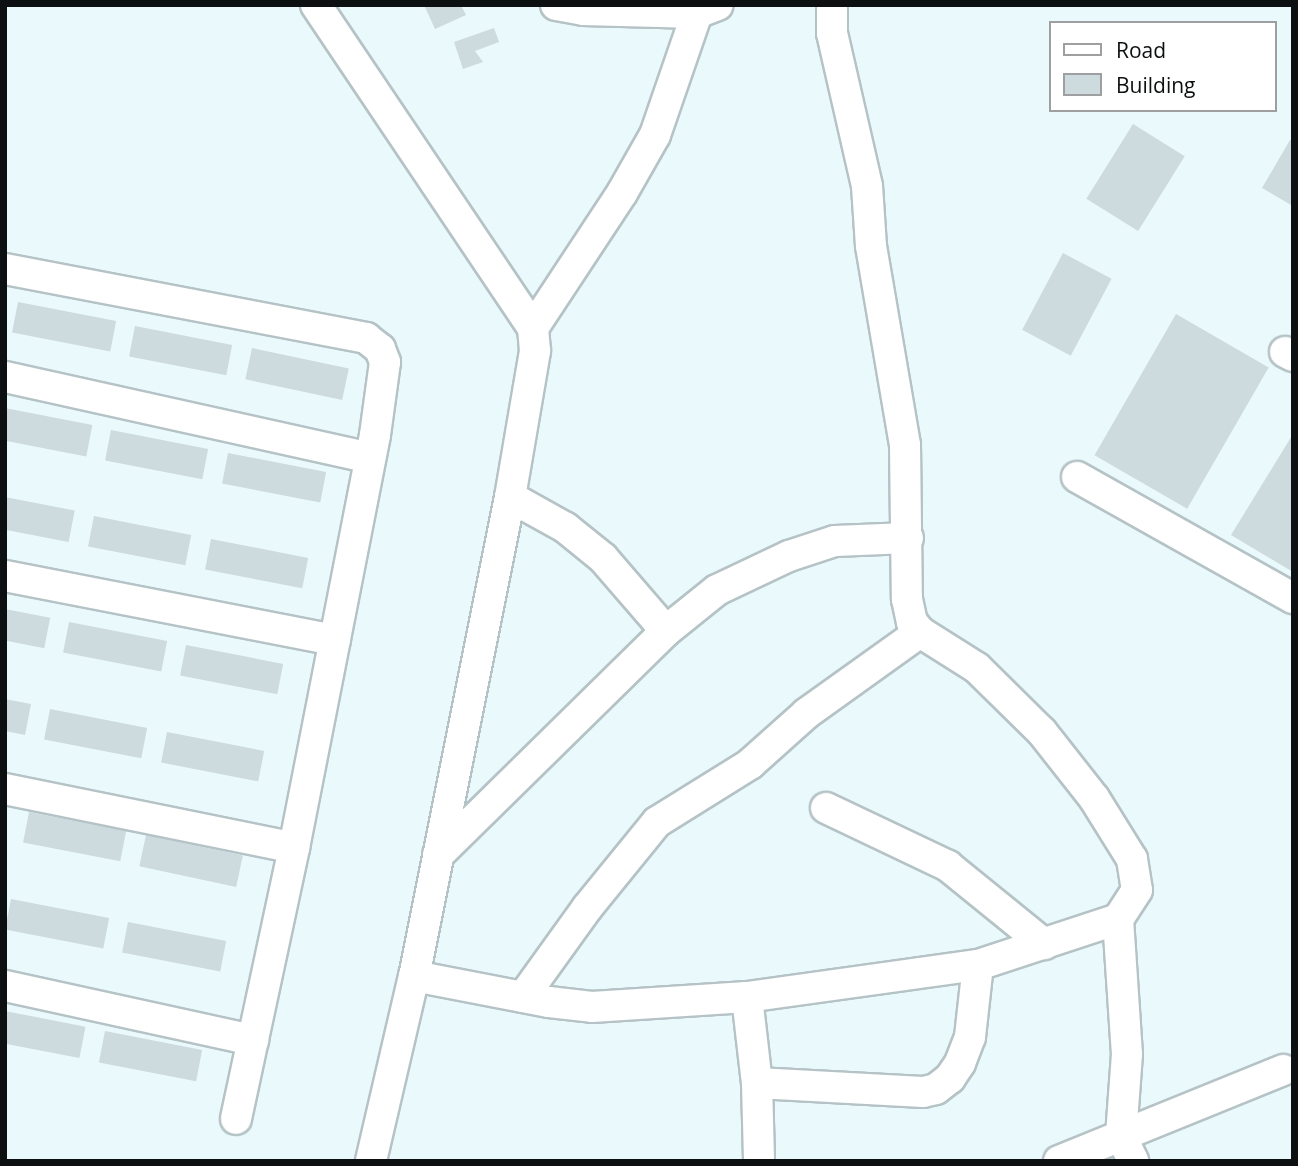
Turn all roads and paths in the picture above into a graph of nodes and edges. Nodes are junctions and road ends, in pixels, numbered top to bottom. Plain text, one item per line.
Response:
1 (316, 5) edge
2 (556, 5) edge
3 (832, 5) edge
4 (708, 9) edge
5 (5, 269) edge
6 (533, 328) junction
7 (5, 377) edge
8 (370, 458) junction
9 (1077, 477) dead end
10 (510, 497) junction
11 (908, 538) junction
12 (5, 576) edge
13 (1293, 598) edge
14 (666, 631) junction
15 (920, 632) junction
16 (335, 640) junction
17 (5, 789) edge
18 (826, 808) dead end
19 (295, 848) junction
20 (438, 855) junction
21 (1118, 919) junction
22 (1044, 944) junction
23 (978, 965) junction
24 (414, 976) junction
25 (5, 986) edge
26 (523, 997) junction
27 (747, 997) junction
28 (253, 1040) junction
29 (1283, 1070) dead end
30 (757, 1083) junction
31 (236, 1119) dead end
32 (1127, 1148) edge
33 (371, 1161) edge
34 (760, 1161) edge
35 (1059, 1161) edge

1 - 6 street
2 - 4 street
3 - 11 street
4 - 6 street
5 - 8 street
6 - 10 street
7 - 8 street
8 - 16 street
9 - 13 street
10 - 14 street
10 - 20 street
11 - 14 street
11 - 15 street
12 - 16 street
14 - 20 street
15 - 21 street
15 - 26 street
16 - 19 street
17 - 19 street
18 - 22 street
19 - 28 street
20 - 24 street
21 - 22 street
21 - 32 street
22 - 23 street
23 - 27 street
23 - 30 street
24 - 26 street
24 - 33 street
25 - 28 street
26 - 27 street
27 - 30 street
28 - 31 street
29 - 32 street
30 - 34 street
32 - 35 street

